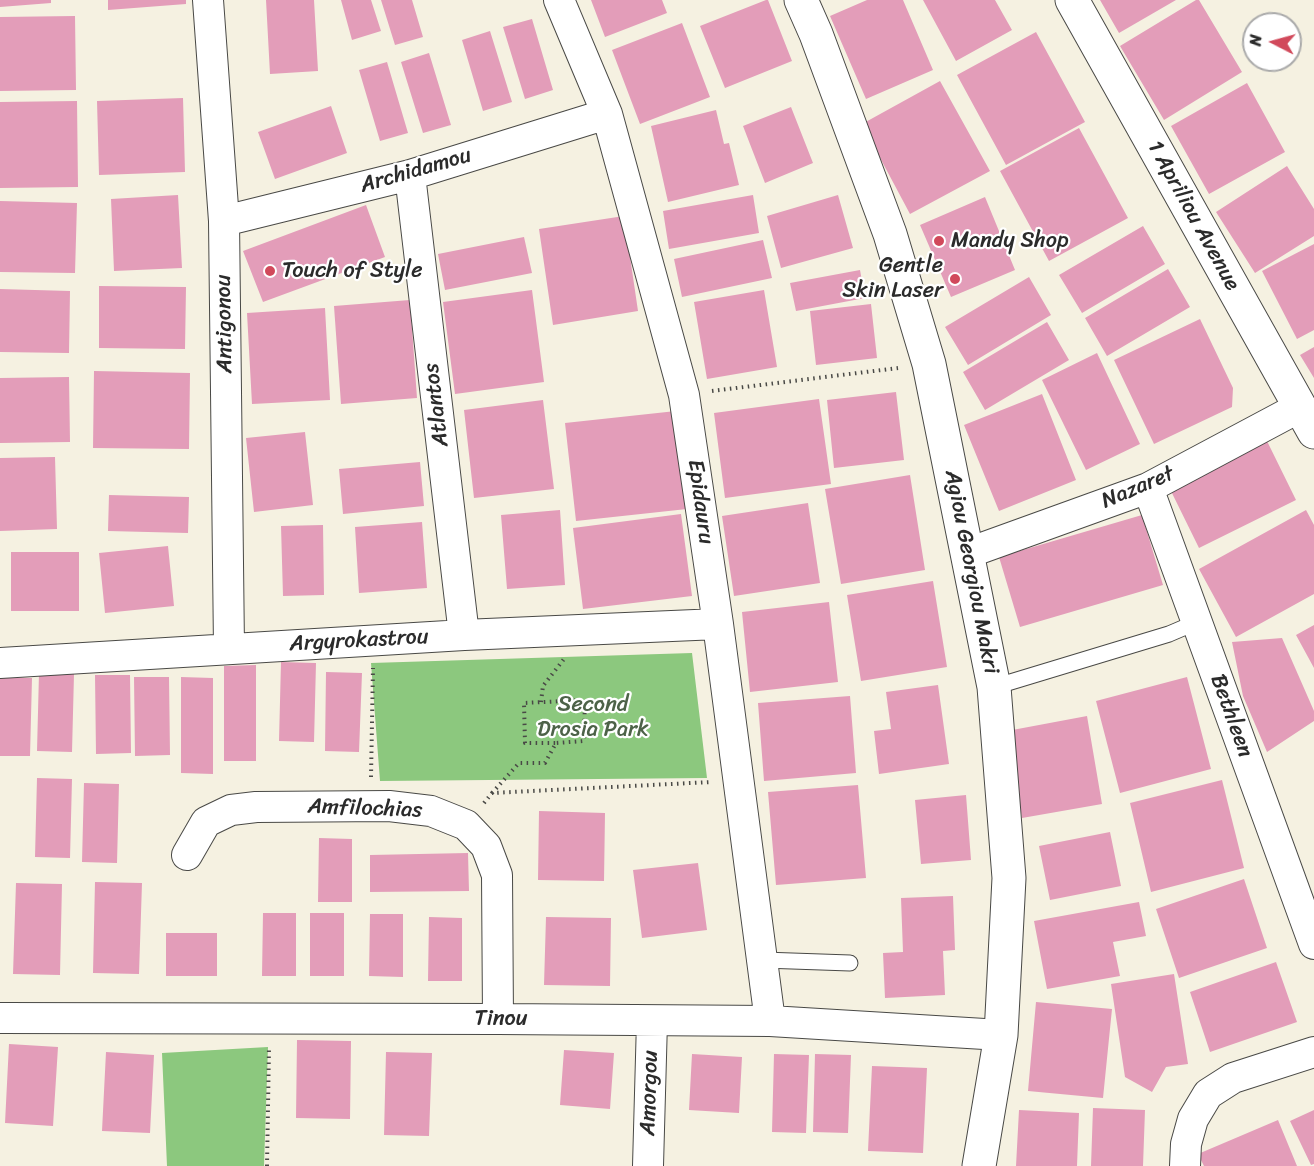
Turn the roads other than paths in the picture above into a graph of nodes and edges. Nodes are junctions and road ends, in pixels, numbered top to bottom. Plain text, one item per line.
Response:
1 (208, 0) edge
2 (559, 0) edge
3 (801, 0) edge
4 (1072, 0) edge
5 (607, 114) junction
6 (410, 175) junction
7 (224, 221) junction
8 (1307, 419) edge
9 (1148, 488) junction
10 (968, 553) junction
11 (1197, 622) junction
12 (718, 624) junction
13 (464, 635) junction
14 (229, 648) junction
15 (0, 663) edge
16 (994, 687) junction
17 (187, 855) dead end
18 (1314, 944) edge
19 (763, 960) junction
20 (850, 963) dead end
21 (0, 1018) edge
22 (498, 1019) junction
23 (652, 1021) junction
24 (770, 1021) junction
25 (1001, 1035) junction
26 (1314, 1052) edge
27 (648, 1166) edge
28 (979, 1166) edge
29 (1185, 1166) edge

1 - 7 street, Antigonou
2 - 5 street, Epidauru
3 - 10 street, Agiou Georgiou Makri
4 - 8 street, 1 Apriliou Avenue
5 - 6 street, Archidamou
5 - 12 street, Epidauru
6 - 7 street, Archidamou
6 - 13 street, Atlantos
7 - 14 street, Antigonou
8 - 9 street, Nazaret
9 - 10 street, Nazaret
9 - 11 street, Bethleen
10 - 16 street, Agiou Georgiou Makri
11 - 16 lane
11 - 18 street, Bethleen
12 - 13 street, Argyrokastrou
12 - 19 street, Epidauru
13 - 14 street, Argyrokastrou
14 - 15 street, Argyrokastrou
16 - 25 street, Agiou Georgiou Makri
17 - 22 street, Amfilochias
19 - 20 lane
19 - 24 street, Epidauru
21 - 22 street, Tinou
22 - 23 street, Tinou
23 - 24 street, Tinou
23 - 27 street, Amorgou
24 - 25 street, Tinou
25 - 28 street, Agiou Georgiou Makri
26 - 29 street

